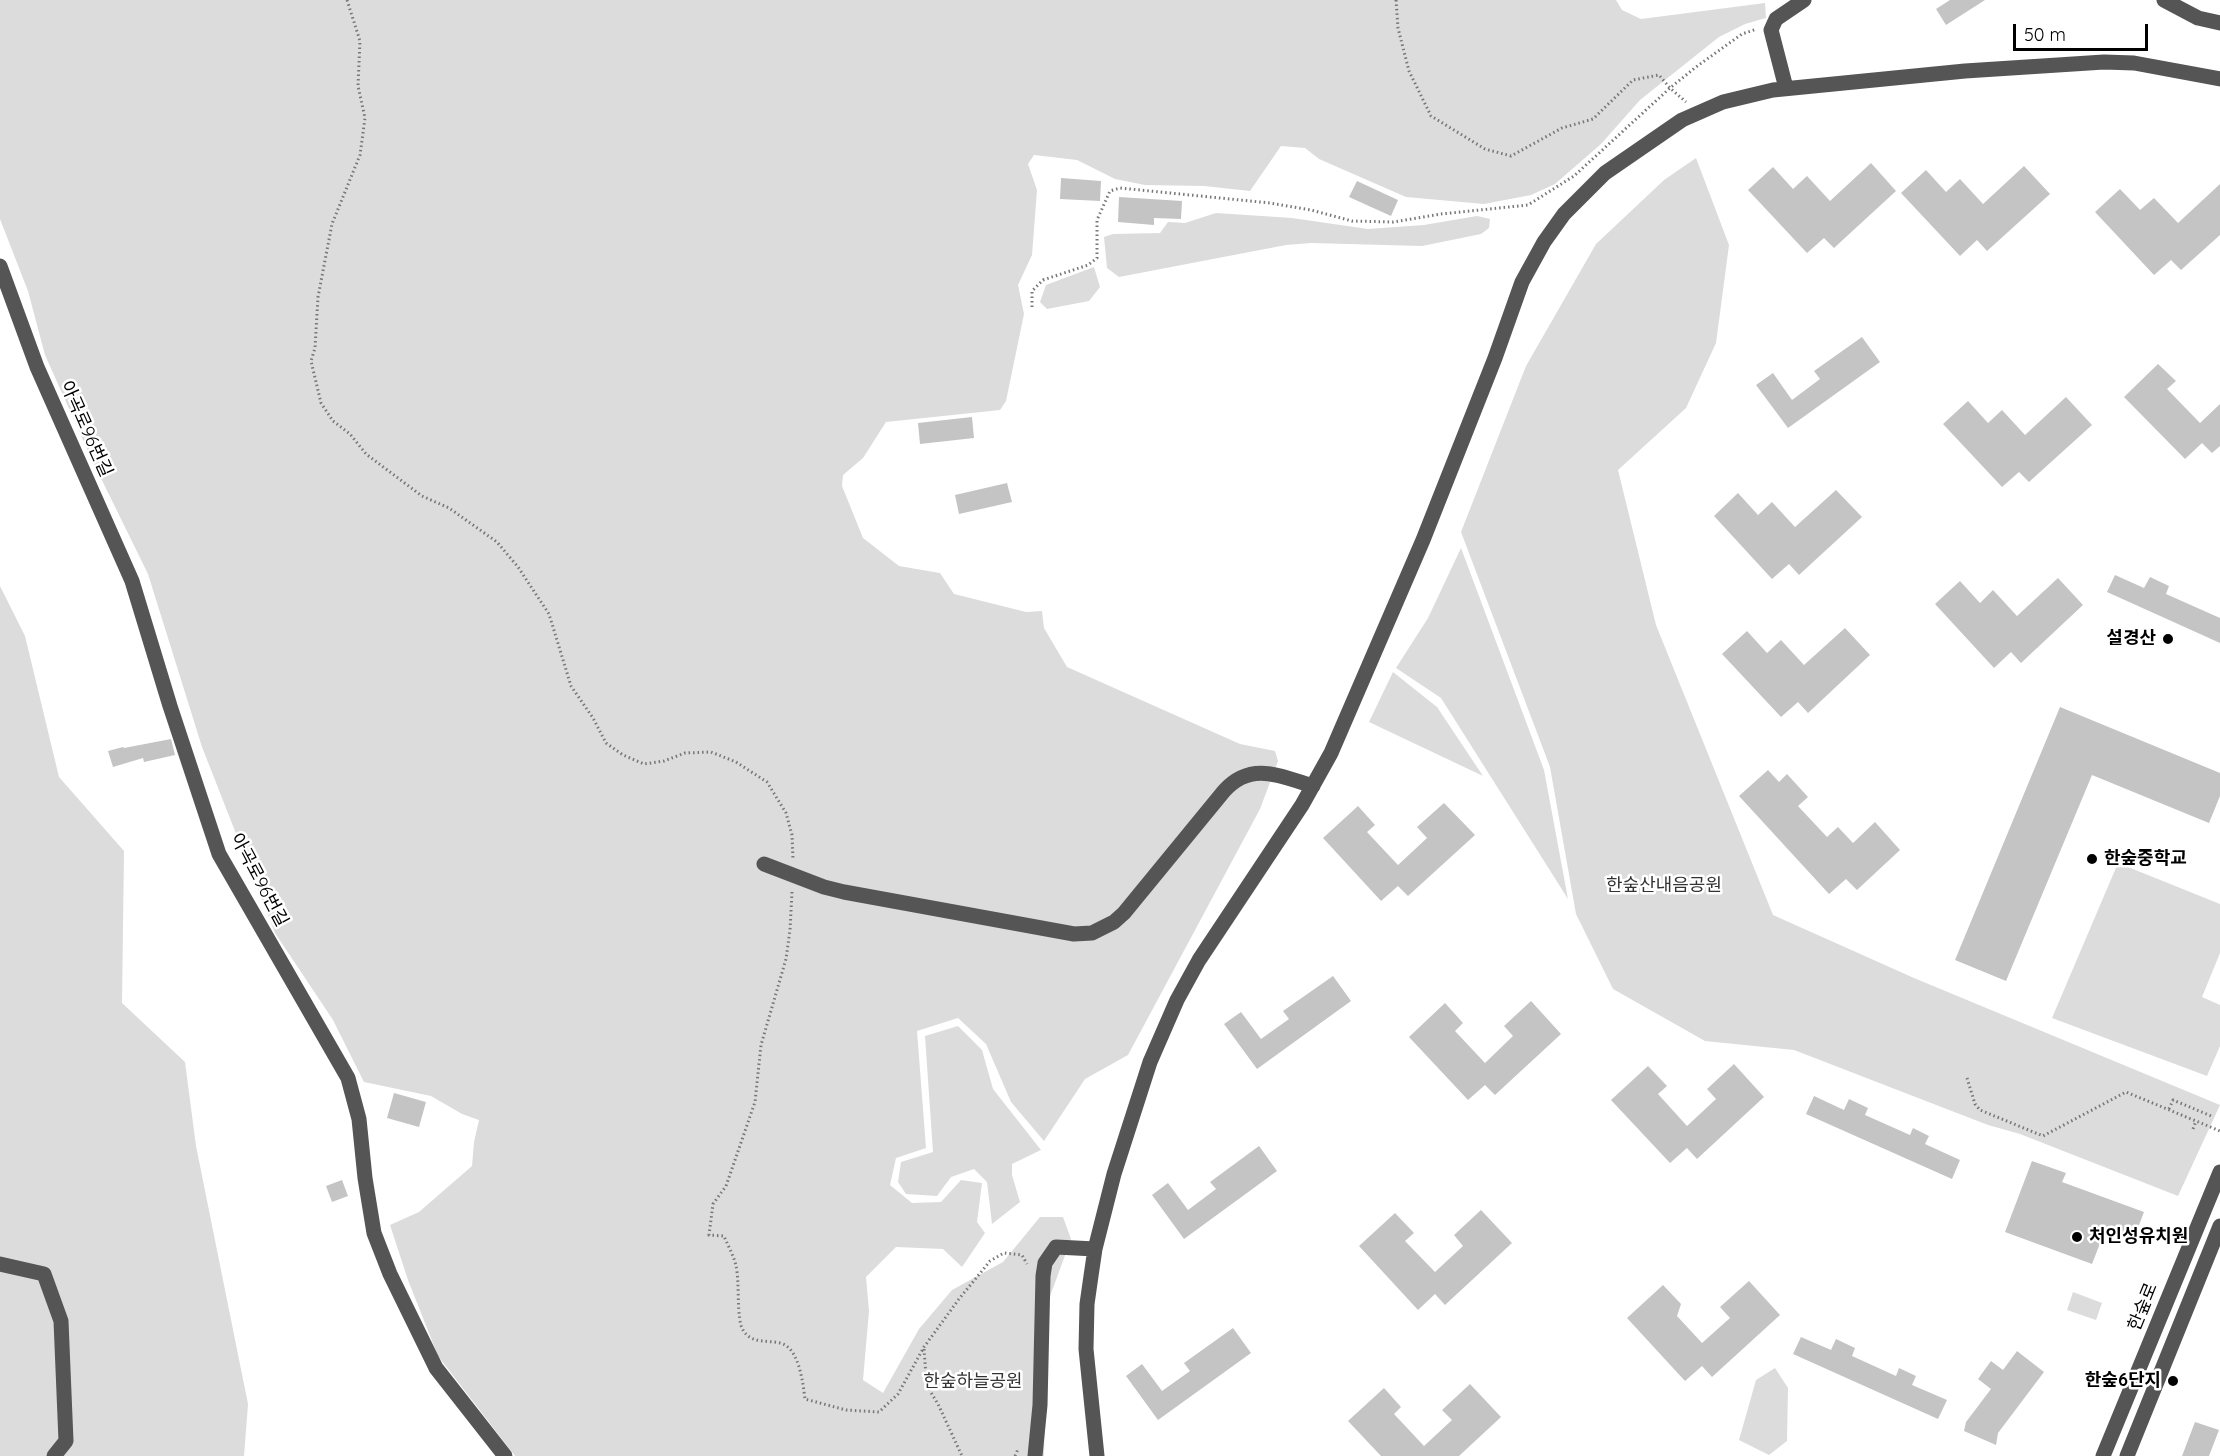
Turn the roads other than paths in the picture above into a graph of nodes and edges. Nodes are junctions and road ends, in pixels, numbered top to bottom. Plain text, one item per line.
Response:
1 (1804, 0) edge
2 (2164, 0) edge
3 (2220, 23) edge
4 (2220, 80) edge
5 (1786, 88) junction
6 (0, 266) edge
7 (1313, 786) junction
8 (764, 864) dead end
9 (2220, 1172) edge
10 (2220, 1226) edge
11 (1095, 1249) junction
12 (0, 1263) edge
13 (54, 1456) edge
14 (505, 1456) edge
15 (1035, 1456) edge
16 (1097, 1456) edge
17 (2103, 1456) edge
18 (2127, 1456) edge

1 - 5 street
2 - 3 street
4 - 5 street
5 - 7 street
6 - 14 street, 아곡로96번길
7 - 8 street
7 - 11 street
9 - 17 street, 한숲로
10 - 18 street
11 - 15 street
11 - 16 street
12 - 13 street

